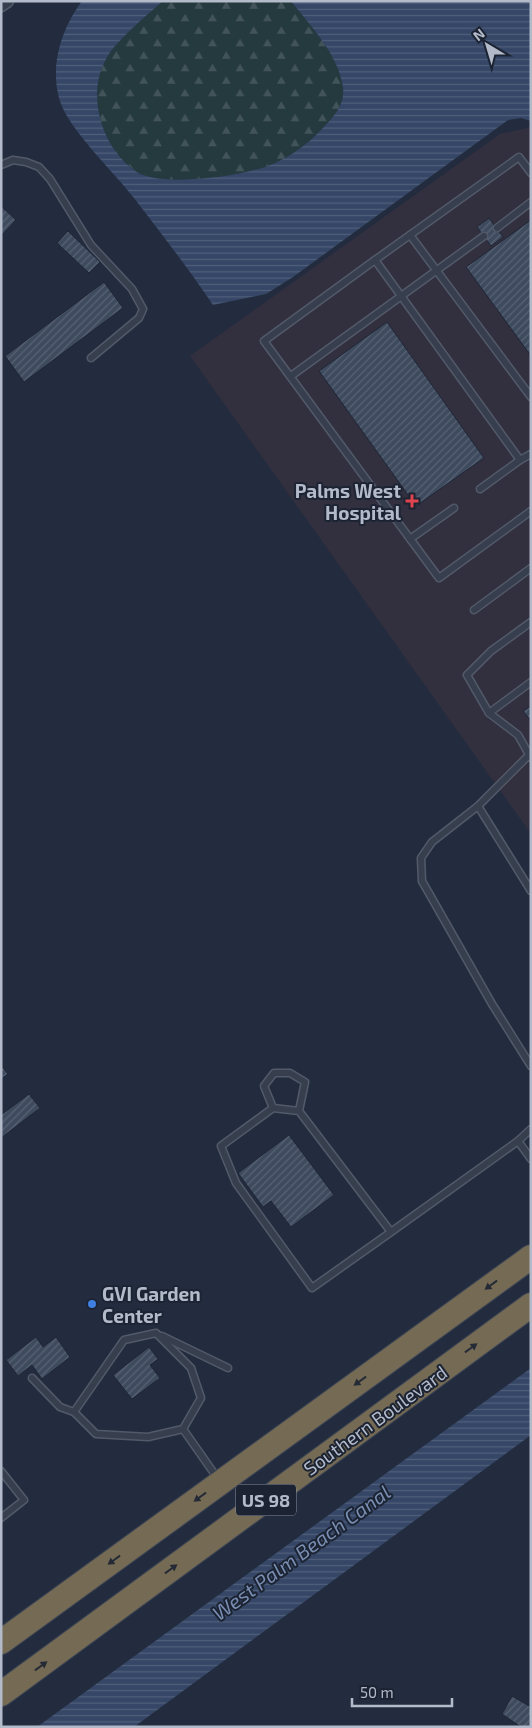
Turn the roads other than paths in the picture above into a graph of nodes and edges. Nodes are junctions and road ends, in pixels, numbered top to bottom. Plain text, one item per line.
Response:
1 (7, 1) edge
2 (1, 5) edge
3 (1, 165) edge
4 (531, 173) edge
5 (531, 202) edge
6 (497, 228) dead end
7 (410, 235) junction
8 (484, 236) dead end
9 (375, 260) junction
10 (436, 270) junction
11 (401, 295) junction
12 (91, 358) dead end
13 (291, 376) junction
14 (531, 397) edge
15 (531, 454) edge
16 (520, 460) junction
17 (480, 489) dead end
18 (454, 508) dead end
19 (531, 511) edge
20 (410, 539) junction
21 (531, 568) edge
22 (474, 610) dead end
23 (531, 622) edge
24 (531, 682) edge
25 (488, 713) junction
26 (530, 757) edge
27 (478, 806) junction
28 (531, 890) edge
29 (531, 1066) edge
30 (273, 1108) junction
31 (299, 1111) junction
32 (531, 1129) edge
33 (518, 1141) junction
34 (531, 1159) edge
35 (391, 1232) junction
36 (531, 1257) edge
37 (524, 1307) edge
38 (156, 1333) junction
39 (228, 1368) dead end
40 (32, 1378) dead end
41 (74, 1412) junction
42 (183, 1428) junction
43 (1, 1471) edge
44 (220, 1482) junction
45 (1, 1518) edge
46 (1, 1642) edge
47 (1, 1694) edge

1 - 2 street
3 - 12 lane
4 - 7 lane
5 - 6 lane
7 - 9 lane
7 - 10 lane
8 - 10 lane
9 - 11 lane
9 - 13 lane
10 - 11 lane
10 - 14 lane
11 - 13 lane
11 - 16 lane
13 - 20 lane
15 - 16 lane
16 - 17 lane
18 - 20 lane
19 - 20 lane
21 - 22 lane
23 - 25 lane
24 - 25 lane
25 - 26 lane
26 - 27 lane
27 - 28 lane
27 - 29 lane
30 - 31 lane
30 - 31 lane
30 - 35 lane
31 - 35 lane
32 - 33 lane
33 - 34 lane
33 - 35 lane
36 -> 44 highway, US 98
47 -> 37 highway, Southern Boulevard / US 98
38 - 39 lane
38 - 41 lane
38 - 42 lane
40 - 41 lane
41 - 42 lane
42 - 44 lane
43 - 45 lane
44 -> 46 highway, US 98

